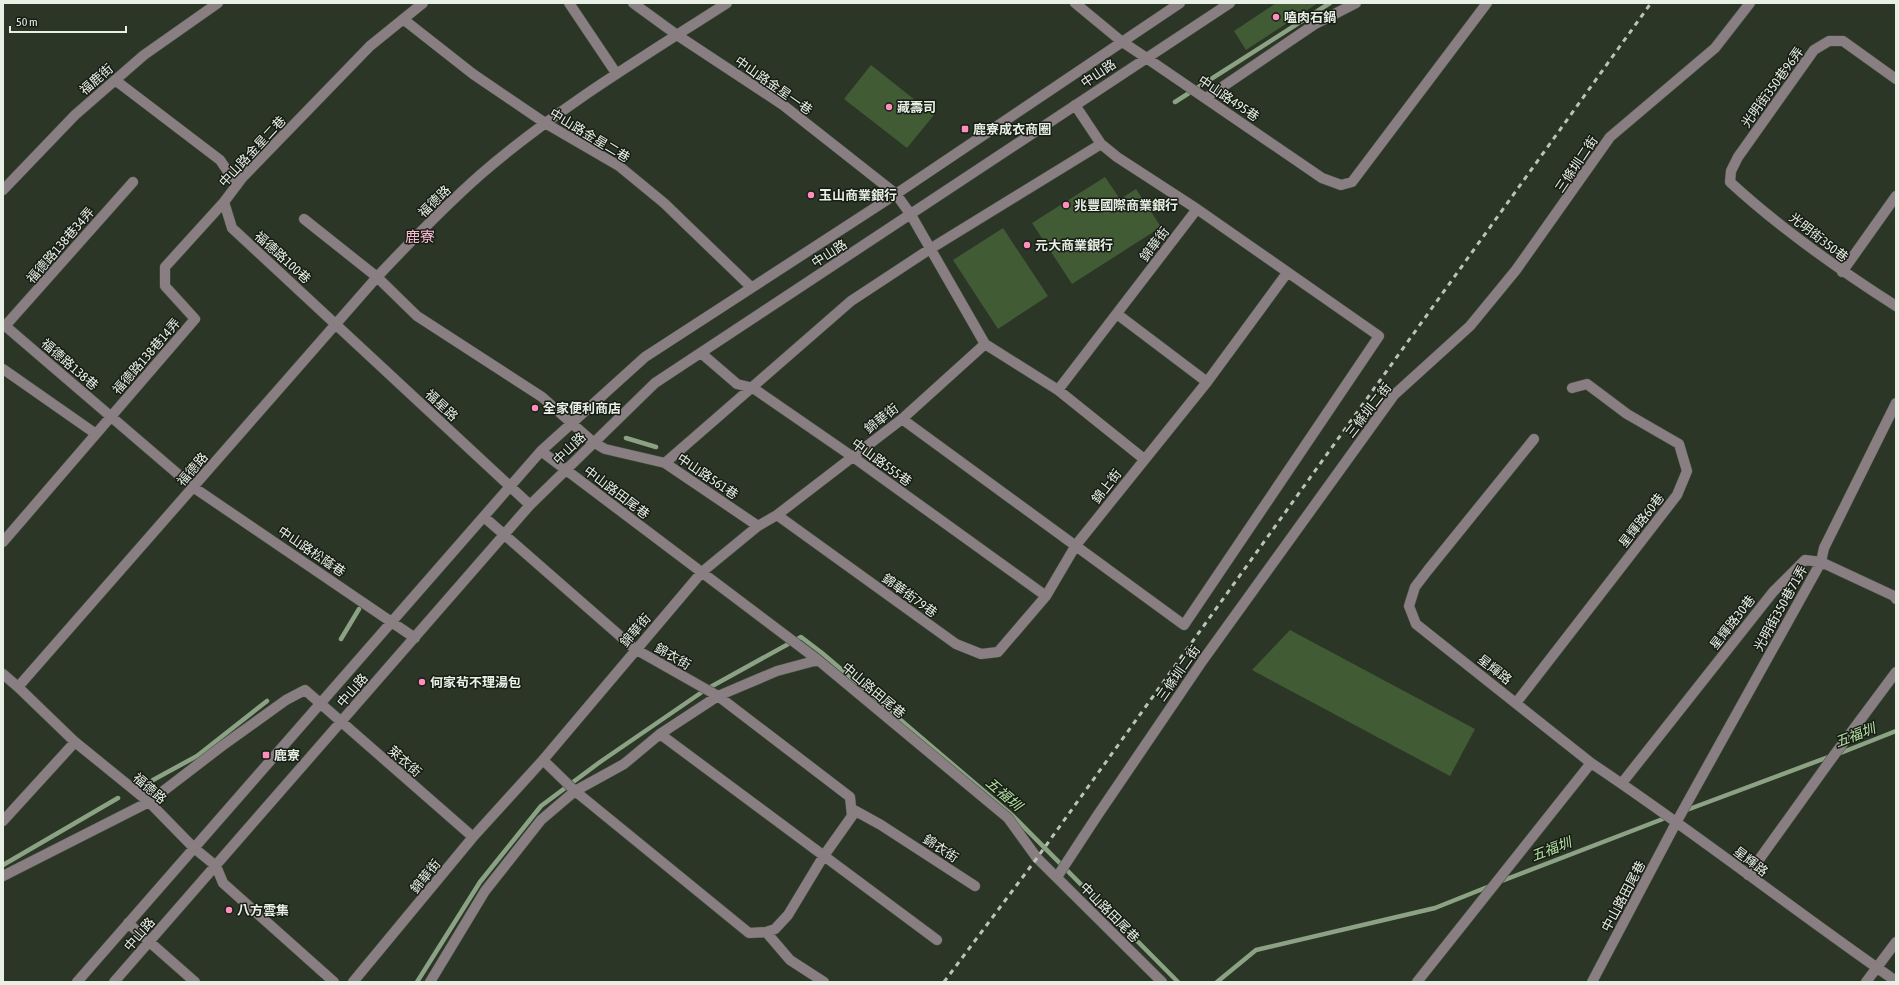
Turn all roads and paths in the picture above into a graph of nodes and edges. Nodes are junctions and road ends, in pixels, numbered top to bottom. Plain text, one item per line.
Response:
1 (218, 3) edge
2 (423, 3) edge
3 (569, 3) edge
4 (633, 3) edge
5 (727, 3) edge
6 (1075, 3) edge
7 (1180, 3) edge
8 (1230, 3) edge
9 (1356, 3) edge
10 (1487, 3) edge
11 (1750, 3) edge
12 (403, 19) junction
13 (677, 35) junction
14 (1121, 41) junction
15 (1145, 58) junction
16 (616, 73) junction
17 (1896, 79) edge
18 (115, 80) junction
19 (1206, 98) junction
20 (1075, 105) junction
21 (545, 123) junction
22 (1101, 144) junction
23 (133, 182) dead end
24 (1730, 182) joint
25 (237, 185) junction
26 (3, 190) edge
27 (896, 194) junction
28 (1896, 196) edge
29 (224, 202) junction
30 (1197, 209) junction
31 (911, 215) junction
32 (304, 219) dead end
33 (930, 249) junction
34 (1842, 272) junction
35 (1287, 273) junction
36 (377, 278) junction
37 (751, 287) junction
38 (1896, 306) edge
39 (1117, 314) junction
40 (337, 324) junction
41 (5, 325) edge
42 (985, 344) junction
43 (702, 353) junction
44 (3, 369) edge
45 (1207, 382) junction
46 (753, 388) junction
47 (1572, 388) dead end
48 (1058, 390) junction
49 (1896, 403) edge
50 (111, 416) junction
51 (902, 419) junction
52 (570, 423) junction
53 (96, 434) junction
54 (1534, 439) dead end
55 (593, 442) junction
56 (541, 451) junction
57 (853, 457) junction
58 (1144, 459) junction
59 (665, 463) junction
60 (565, 470) junction
61 (193, 487) junction
62 (509, 487) junction
63 (530, 504) junction
64 (777, 515) junction
65 (484, 516) junction
66 (758, 526) junction
67 (505, 536) junction
68 (3, 542) edge
69 (1076, 545) junction
70 (1821, 562) junction
71 (702, 572) junction
72 (1046, 596) junction
73 (1896, 599) edge
74 (392, 621) junction
75 (415, 638) junction
76 (635, 649) junction
77 (818, 660) junction
78 (1896, 672) edge
79 (3, 674) edge
80 (18, 687) junction
81 (718, 696) junction
82 (1516, 703) junction
83 (320, 704) junction
84 (340, 723) junction
85 (660, 734) junction
86 (75, 742) junction
87 (543, 760) junction
88 (1591, 763) junction
89 (1622, 783) junction
90 (575, 792) junction
91 (149, 802) junction
92 (852, 809) junction
93 (3, 821) edge
94 (1677, 821) junction
95 (473, 837) junction
96 (194, 848) junction
97 (823, 856) junction
98 (216, 866) junction
99 (1059, 875) junction
100 (1748, 875) junction
101 (3, 876) edge
102 (975, 886) dead end
103 (128, 923) junction
104 (766, 932) junction
105 (937, 940) dead end
106 (149, 942) junction
107 (1896, 942) edge
108 (1876, 968) junction
109 (1896, 981) edge
110 (77, 982) edge
111 (114, 982) edge
112 (195, 982) edge
113 (334, 982) edge
114 (353, 982) edge
115 (430, 982) edge
116 (824, 982) edge
117 (1162, 982) edge
118 (1417, 982) edge
119 (1592, 982) edge
120 (1866, 982) edge

1 - 18 street, 福鹿街
2 - 12 street, 中山路金星二巷
3 - 16 street
4 - 13 street, 中山路金星一巷
5 - 13 street, 福德路
6 - 14 street, 中山路495巷
7 - 14 street, 中山路
8 - 15 street, 中山路
9 - 19 street
10 - 19 street, 中山路495巷
11 - 99 street, 三條圳二街
12 - 21 street, 中山路金星二巷
12 - 25 street, 中山路金星二巷
13 - 16 street, 福德路
13 - 27 street, 中山路金星一巷
14 - 15 street, 中山路495巷
14 - 27 street, 中山路
15 - 19 street, 中山路495巷
15 - 20 street, 中山路
16 - 21 street, 福德路
17 - 24 street, 光明街350巷96弄
18 - 25 street
18 - 26 street, 福鹿街
20 - 22 street
20 - 31 street, 中山路
21 - 36 street, 福德路
21 - 37 street, 中山路金星二巷
22 - 30 street
22 - 33 street
23 - 41 street, 福德路138巷34弄
24 - 34 street, 光明街350巷
25 - 29 street, 中山路金星二巷
27 - 31 street
27 - 37 street, 中山路
28 - 34 street
29 - 40 street, 福德路100巷
29 - 50 street, 福德路138巷14弄
30 - 35 street
30 - 39 street, 錦華街
31 - 33 street
31 - 43 street, 中山路
32 - 36 street
33 - 42 street
33 - 46 street
34 - 38 street, 光明街350巷
35 - 45 street, 錦上街
35 - 69 street
36 - 40 street, 福德路
36 - 52 street
37 - 52 street, 中山路
39 - 45 street
39 - 48 street, 錦華街
40 - 61 street, 福德路
40 - 62 street, 福星路
41 - 50 street, 福德路138巷
42 - 48 street
42 - 51 street, 錦華街
43 - 46 street, 中山路555巷
43 - 55 street, 中山路
44 - 53 street
45 - 58 street, 錦上街
46 - 57 street, 中山路555巷
46 - 59 street
47 - 82 street, 星輝路60巷
48 - 58 street
49 - 70 street, 光明街350巷71弄
50 - 53 street
50 - 61 street, 福德路138巷
51 - 57 street, 錦華街
51 - 69 street
52 - 55 street
52 - 56 street, 中山路
53 - 68 street
54 - 82 street, 星輝路
55 - 59 street, 中山路561巷
55 - 60 street, 中山路
56 - 60 street, 中山路田尾巷
56 - 62 street, 中山路
57 - 64 street, 錦華街
57 - 72 street, 中山路555巷
58 - 69 street, 錦上街
59 - 66 street, 中山路561巷
60 - 63 street, 中山路
60 - 71 street, 中山路田尾巷
61 - 74 street, 中山路松蔭巷
61 - 80 street, 福德路
62 - 63 street, 福星路
62 - 65 street, 中山路
63 - 67 street, 中山路
64 - 66 street, 錦華街
64 - 72 street, 錦華街79巷
65 - 67 street, 錦衣街
65 - 74 street, 中山路
66 - 71 street, 錦華街
67 - 75 street, 中山路
67 - 76 street, 錦衣街
69 - 72 street, 錦上街
70 - 73 street, 星輝路30巷
70 - 89 street, 星輝路30巷
70 - 94 street, 光明街350巷71弄
71 - 76 street, 錦華街
71 - 77 street, 中山路田尾巷
74 - 75 street, 中山路松蔭巷
74 - 83 street, 中山路
75 - 84 street, 中山路
76 - 81 street, 錦衣街
76 - 87 street, 錦華街
77 - 81 street
77 - 99 street, 中山路田尾巷
78 - 100 street
79 - 80 street
80 - 86 street, 福德路
81 - 85 street
81 - 92 street, 錦衣街
82 - 88 street, 星輝路
83 - 84 street, 萊衣街
83 - 91 street, 萊衣街
83 - 96 street, 中山路
84 - 95 street, 萊衣街
84 - 98 street, 中山路
85 - 90 street
85 - 97 street
86 - 91 street, 福德路
86 - 93 street
87 - 90 street
87 - 95 street, 錦華街
88 - 89 street, 星輝路
88 - 118 street
89 - 94 street, 星輝路
90 - 104 street
90 - 115 street
91 - 96 street, 福德路
91 - 101 street
92 - 97 street
92 - 102 street, 錦衣街
94 - 100 street, 星輝路
94 - 119 street, 中山路田尾巷
95 - 114 street, 錦華街
96 - 98 street, 福德路
96 - 103 street, 中山路
97 - 104 street
97 - 105 street
98 - 106 street, 中山路
98 - 113 street, 福德路
99 - 117 street, 中山路田尾巷
100 - 108 street, 星輝路
103 - 106 street
103 - 110 street, 中山路
104 - 116 street
106 - 111 street, 中山路
106 - 112 street
107 - 108 street
108 - 109 street, 星輝路
108 - 120 street

